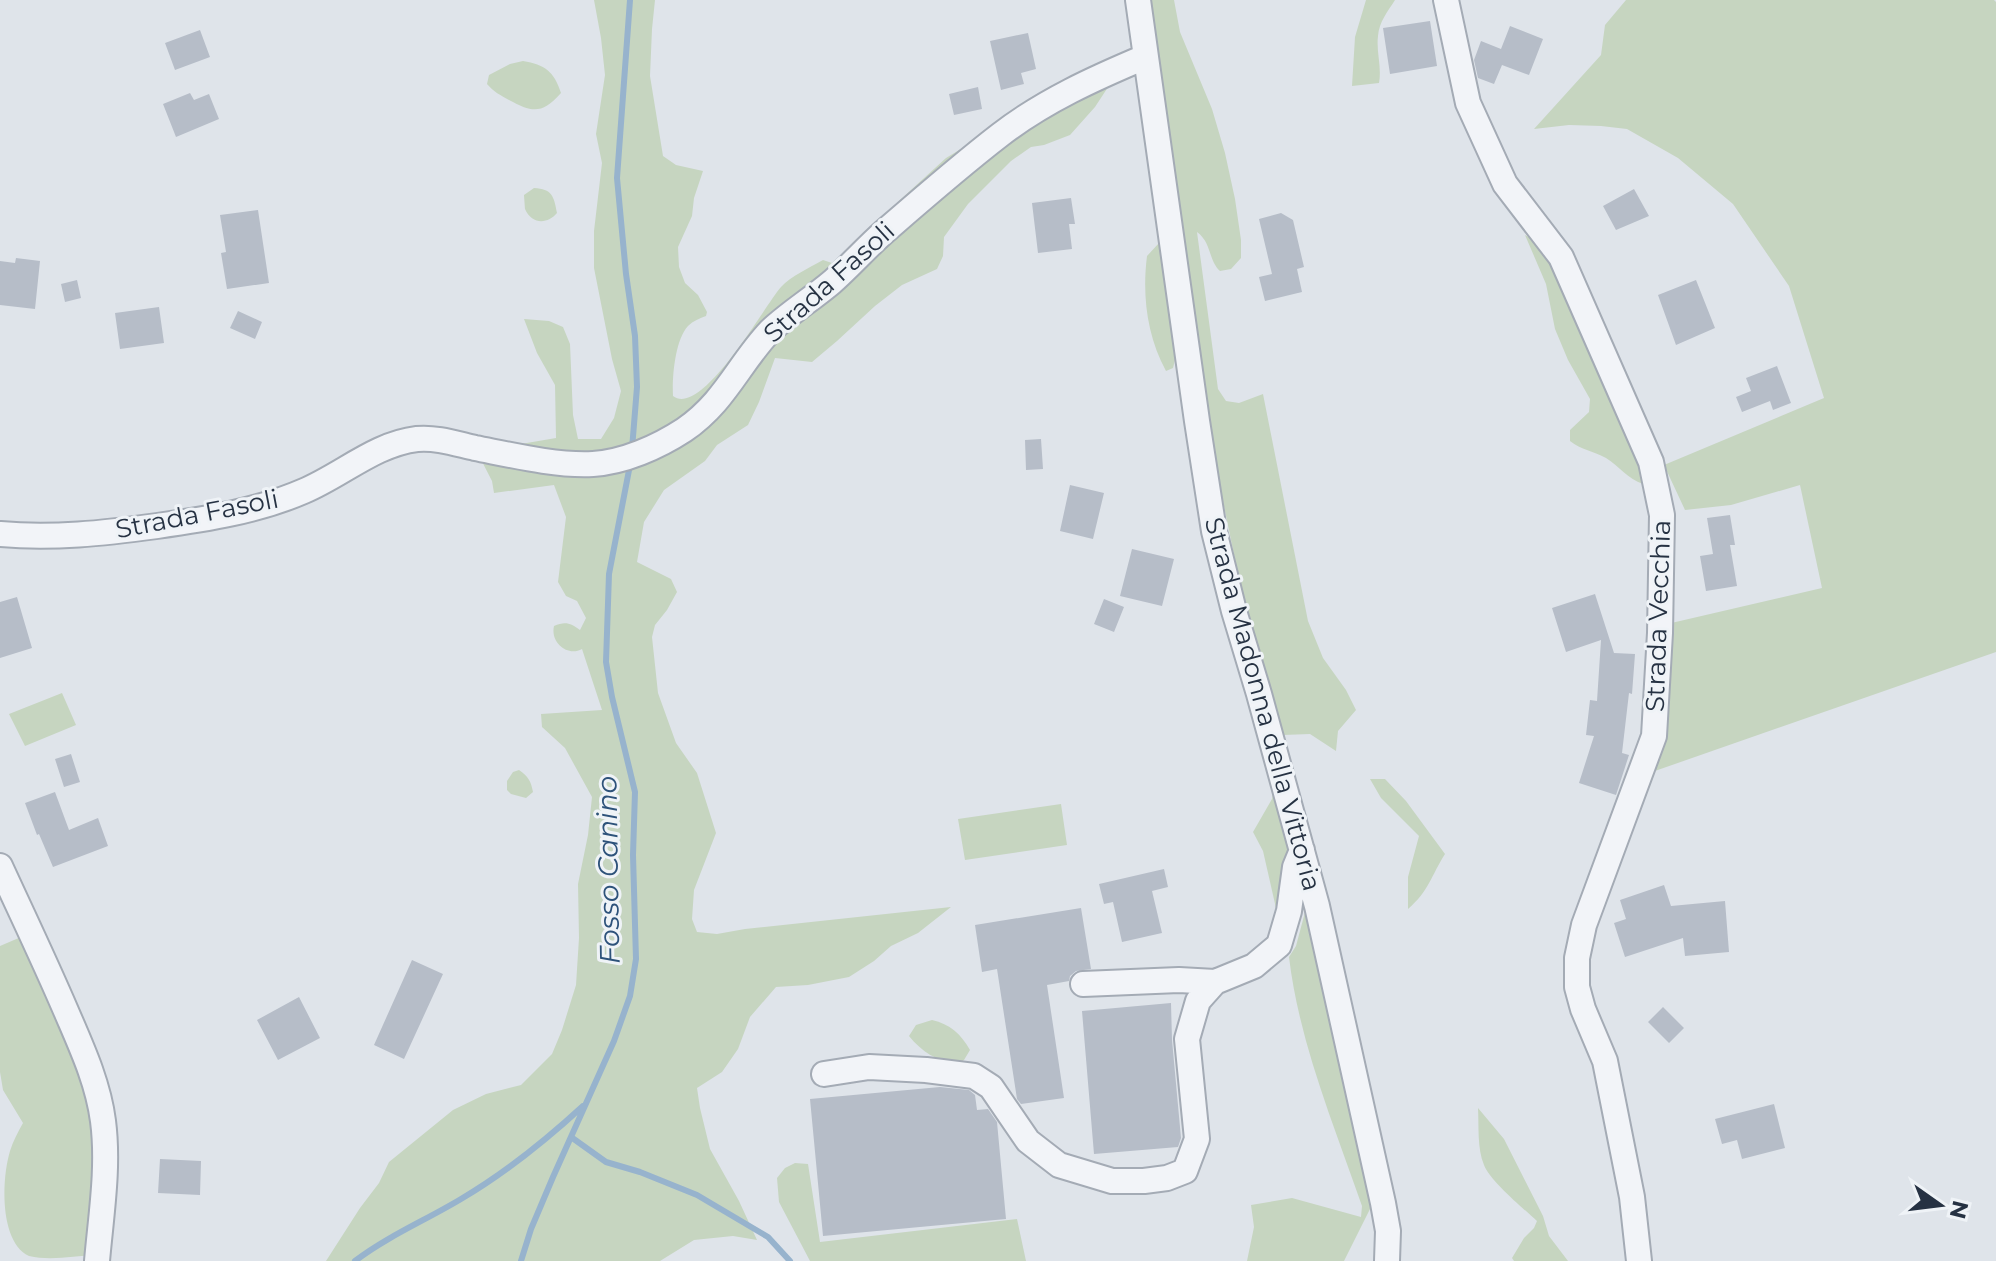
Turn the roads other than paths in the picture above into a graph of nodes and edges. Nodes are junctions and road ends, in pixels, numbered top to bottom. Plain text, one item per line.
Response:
1 (1138, 0) edge
2 (1446, 0) edge
3 (1145, 57) junction
4 (0, 534) edge
5 (1302, 850) junction
6 (0, 866) edge
7 (1215, 982) junction
8 (1083, 984) dead end
9 (824, 1074) dead end
10 (97, 1261) edge
11 (1387, 1261) edge
12 (1639, 1261) edge

1 - 3 street, Strada Madonna della Vittoria
2 - 12 street, Strada Vecchia
3 - 4 street, Strada Fasoli
3 - 5 street, Strada Madonna della Vittoria
5 - 7 street
5 - 11 street, Strada Madonna della Vittoria
6 - 10 street
7 - 8 street
7 - 9 street

